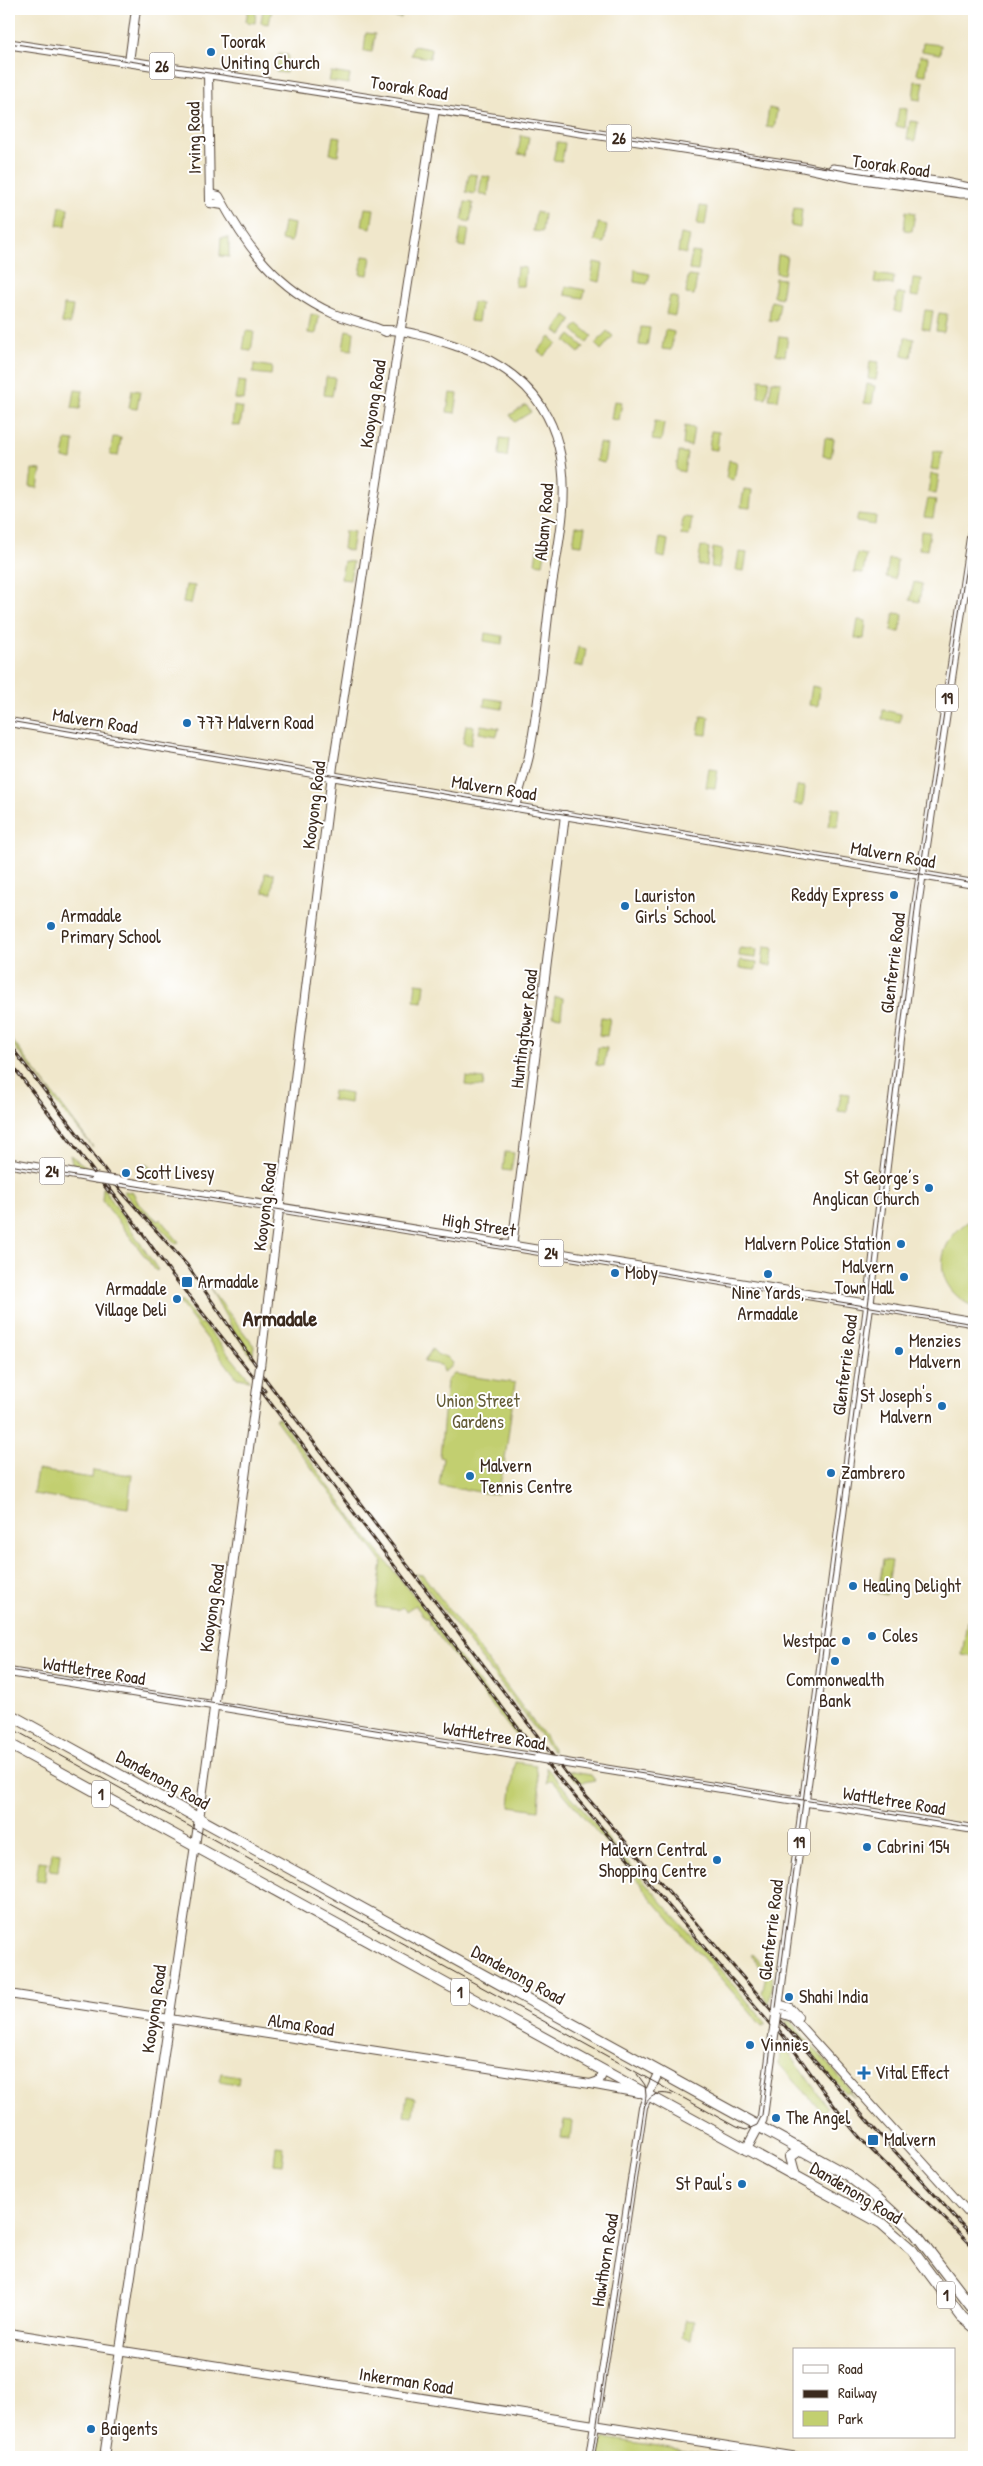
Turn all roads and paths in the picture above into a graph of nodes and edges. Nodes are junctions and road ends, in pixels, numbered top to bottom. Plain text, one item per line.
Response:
1 (136, 9) edge
2 (9, 44) edge
3 (129, 62) junction
4 (208, 73) junction
5 (435, 109) junction
6 (803, 167) junction
7 (974, 189) edge
8 (974, 193) edge
9 (210, 198) joint
10 (399, 333) junction
11 (974, 521) edge
12 (9, 722) edge
13 (332, 776) junction
14 (518, 807) junction
15 (565, 815) junction
16 (921, 875) junction
17 (974, 884) edge
18 (9, 1163) edge
19 (280, 1209) junction
20 (512, 1247) junction
21 (869, 1305) junction
22 (974, 1322) edge
23 (9, 1672) edge
24 (214, 1706) junction
25 (9, 1714) edge
26 (9, 1744) edge
27 (804, 1801) junction
28 (199, 1818) junction
29 (974, 1829) edge
30 (194, 1845) junction
31 (9, 1994) edge
32 (777, 2009) junction
33 (168, 2019) junction
34 (604, 2071) junction
35 (658, 2071) junction
36 (590, 2084) junction
37 (646, 2095) junction
38 (760, 2127) junction
39 (801, 2149) junction
40 (746, 2150) junction
41 (795, 2176) junction
42 (887, 2207) junction
43 (974, 2220) edge
44 (881, 2223) junction
45 (974, 2310) edge
46 (974, 2327) edge
47 (9, 2333) edge
48 (119, 2351) junction
49 (595, 2426) junction
50 (104, 2457) edge
51 (590, 2457) edge
52 (798, 2457) edge

1 - 3 street
2 - 3 main road, Toorak Road / 26
3 - 4 main road, Toorak Road / 26
4 - 5 main road, Toorak Road / 26
4 - 9 street, Irving Road
5 - 6 main road, Toorak Road / 26
5 - 10 street, Kooyong Road
6 - 7 main road, Toorak Road / 26
6 - 8 main road, Toorak Road / 26
9 - 10 street, Albany Road
10 - 13 street, Kooyong Road
10 - 14 street, Albany Road
11 - 16 main road, Glenferrie Road / 19
12 - 13 street, Malvern Road
13 - 14 street, Malvern Road
13 - 19 street, Kooyong Road
14 - 15 street, Malvern Road
15 - 16 street, Malvern Road
15 - 20 street, Huntingtower Road
16 - 17 street, Malvern Road
16 - 21 main road, Glenferrie Road / 19
18 - 19 main road, High Street / 24, bridge
19 - 20 main road, High Street / 24
19 - 24 street, Kooyong Road, bridge
20 - 21 main road, High Street / 24
21 - 22 main road, High Street / 24
21 - 27 main road, Glenferrie Road / 19
23 - 24 street, Wattletree Road
24 - 27 street, Wattletree Road, bridge
24 - 28 street, Kooyong Road
25 - 28 highway, Dandenong Road / 1
26 - 30 highway, Dandenong Road / 1
27 - 29 street, Wattletree Road
27 - 32 main road, Glenferrie Road / 19
28 - 30 street, Kooyong Road
28 - 35 highway, Dandenong Road / 1
30 - 33 street, Kooyong Road
30 - 34 highway, Dandenong Road / 1
31 - 33 street, Alma Road
32 - 38 main road, Glenferrie Road / 19, bridge
32 - 43 street
33 - 36 street, Alma Road
33 - 48 street, Kooyong Road
34 - 36 street
34 - 37 highway, Dandenong Road / 1
35 - 37 street, Hawthorn Road
35 - 38 highway, Dandenong Road / 1
36 - 37 street, Alma Road
37 - 40 highway, Dandenong Road / 1
37 - 49 street, Hawthorn Road
38 - 39 highway, Dandenong Road / 1
38 - 40 main road, Glenferrie Road / 19
39 - 41 highway
39 - 42 highway, Dandenong Road / 1
40 - 41 highway, Dandenong Road / 1
41 - 44 highway, Dandenong Road / 1
42 - 44 highway
42 - 45 highway, Dandenong Road / 1
44 - 46 highway, Dandenong Road / 1
47 - 48 street, Inkerman Road
48 - 49 street, Inkerman Road
48 - 50 street, Kooyong Road
49 - 51 street, Hawthorn Road
49 - 52 street, Inkerman Road

